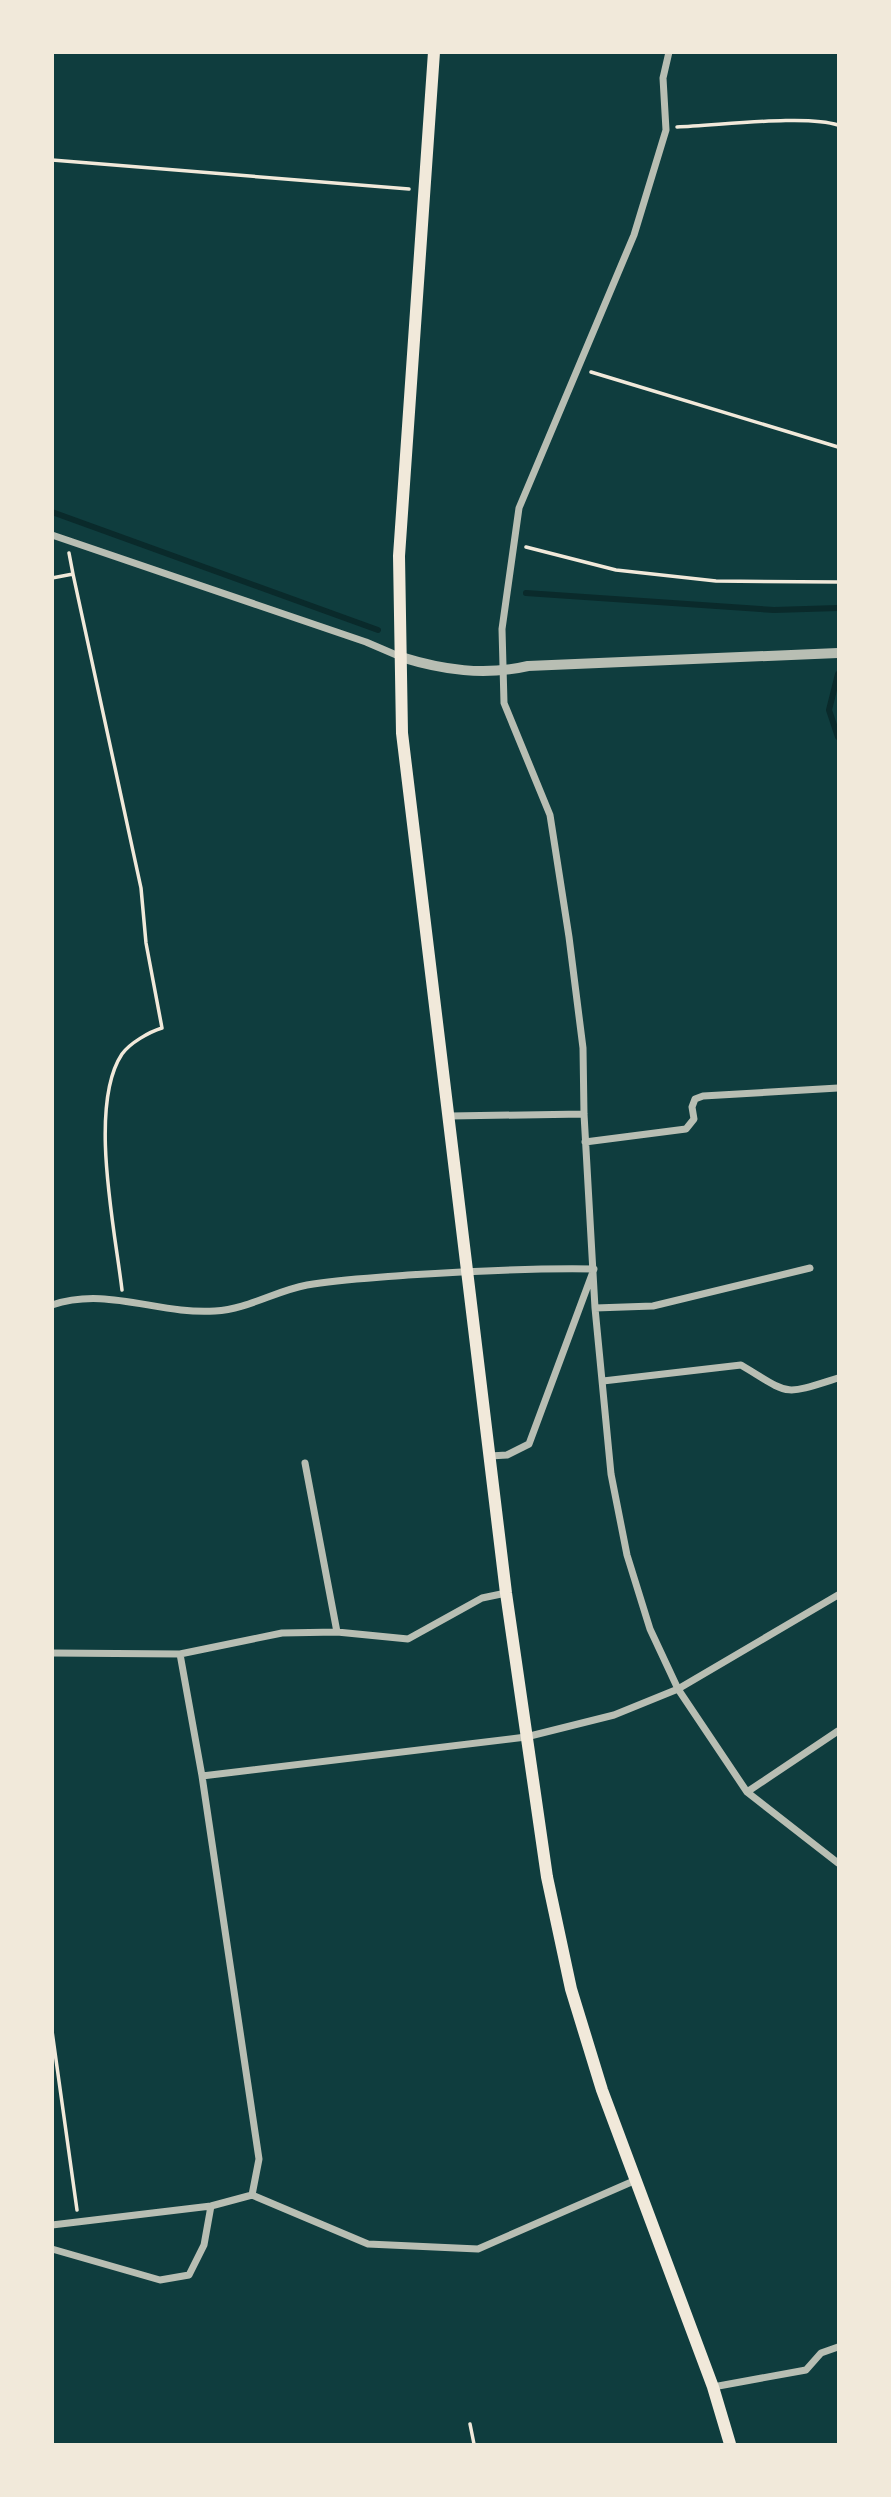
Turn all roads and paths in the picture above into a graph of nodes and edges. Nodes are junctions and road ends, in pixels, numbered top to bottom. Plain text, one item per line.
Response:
1 (434, 52) edge
2 (669, 52) edge
3 (838, 125) edge
4 (666, 131) junction
5 (52, 160) edge
6 (425, 191) junction
7 (579, 369) junction
8 (838, 447) edge
9 (52, 535) edge
10 (67, 540) junction
11 (512, 543) junction
12 (73, 574) junction
13 (52, 578) edge
14 (838, 582) edge
15 (838, 653) edge
16 (401, 657) junction
17 (502, 672) junction
18 (838, 1088) edge
19 (584, 1114) junction
20 (450, 1116) junction
21 (585, 1142) junction
22 (810, 1268) dead end
23 (594, 1269) junction
24 (467, 1271) junction
25 (123, 1299) junction
26 (52, 1306) edge
27 (595, 1308) junction
28 (838, 1378) edge
29 (603, 1381) junction
30 (490, 1456) junction
31 (305, 1463) dead end
32 (506, 1593) junction
33 (838, 1595) edge
34 (337, 1632) junction
35 (52, 1653) edge
36 (180, 1654) junction
37 (678, 1689) junction
38 (838, 1731) edge
39 (526, 1737) junction
40 (202, 1776) junction
41 (747, 1793) junction
42 (838, 1863) edge
43 (52, 2031) edge
44 (636, 2180) junction
45 (252, 2195) junction
46 (211, 2206) junction
47 (79, 2224) junction
48 (52, 2225) edge
49 (52, 2249) edge
50 (838, 2347) edge
51 (713, 2386) junction
52 (470, 2424) dead end
53 (474, 2445) edge
54 (730, 2445) edge

1 - 6 main road
2 - 4 street
3 - 4 path
4 - 7 street
5 - 6 path
6 - 16 main road
7 - 8 path
7 - 11 street
9 - 10 street
10 - 12 path
10 - 16 street
11 - 14 path
11 - 17 street
12 - 13 path
12 - 25 path
15 - 17 street
16 - 17 street
16 - 20 main road
17 - 19 street
18 - 21 street
19 - 20 street
19 - 21 street
20 - 24 main road
21 - 23 street
22 - 27 street
23 - 24 street
23 - 27 street
23 - 30 street
24 - 25 street
24 - 30 main road
25 - 26 street
27 - 29 street
28 - 29 street
29 - 37 street
30 - 32 main road
31 - 34 street
32 - 34 street
32 - 39 main road
33 - 37 street
34 - 36 street
35 - 36 street
36 - 40 street
37 - 39 street
37 - 41 street
38 - 41 street
39 - 40 street
39 - 44 main road
40 - 45 street
41 - 42 street
43 - 47 path
44 - 45 street
44 - 51 main road
45 - 46 street
46 - 47 street
46 - 49 street
47 - 48 street
50 - 51 street
51 - 54 main road
52 - 53 path

